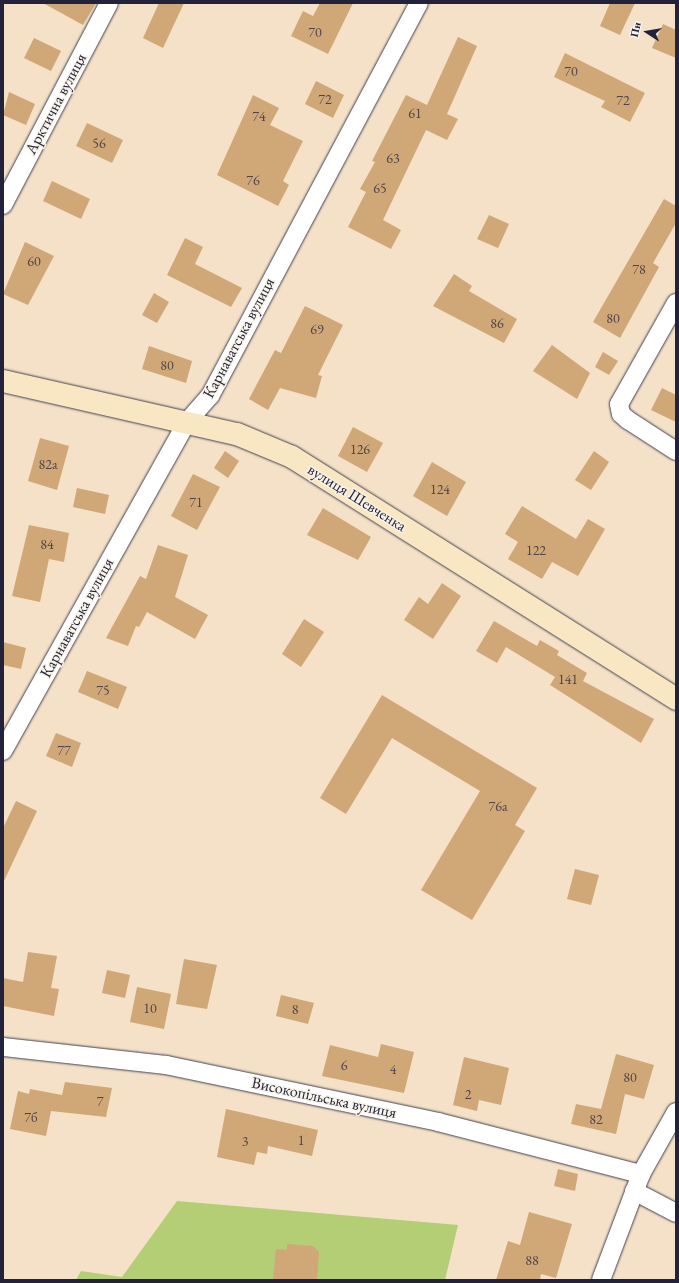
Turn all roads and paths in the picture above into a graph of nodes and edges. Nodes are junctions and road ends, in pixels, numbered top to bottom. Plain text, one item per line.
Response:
1 (109, 3) edge
2 (419, 3) edge
3 (3, 205) edge
4 (676, 303) edge
5 (3, 381) edge
6 (187, 422) junction
7 (676, 451) edge
8 (676, 699) edge
9 (3, 751) edge
10 (3, 1047) edge
11 (676, 1112) edge
12 (640, 1174) junction
13 (634, 1191) junction
14 (676, 1213) edge
15 (601, 1280) edge

1 - 3 street, Арктична вулиця
2 - 6 street, Карнаватська вулиця
4 - 7 street
5 - 6 street, вулиця Шевченка
6 - 8 street, вулиця Шевченка
6 - 9 street, Карнаватська вулиця
10 - 12 street, Високопільська вулиця
11 - 12 street
12 - 13 street
13 - 14 street
13 - 15 street

